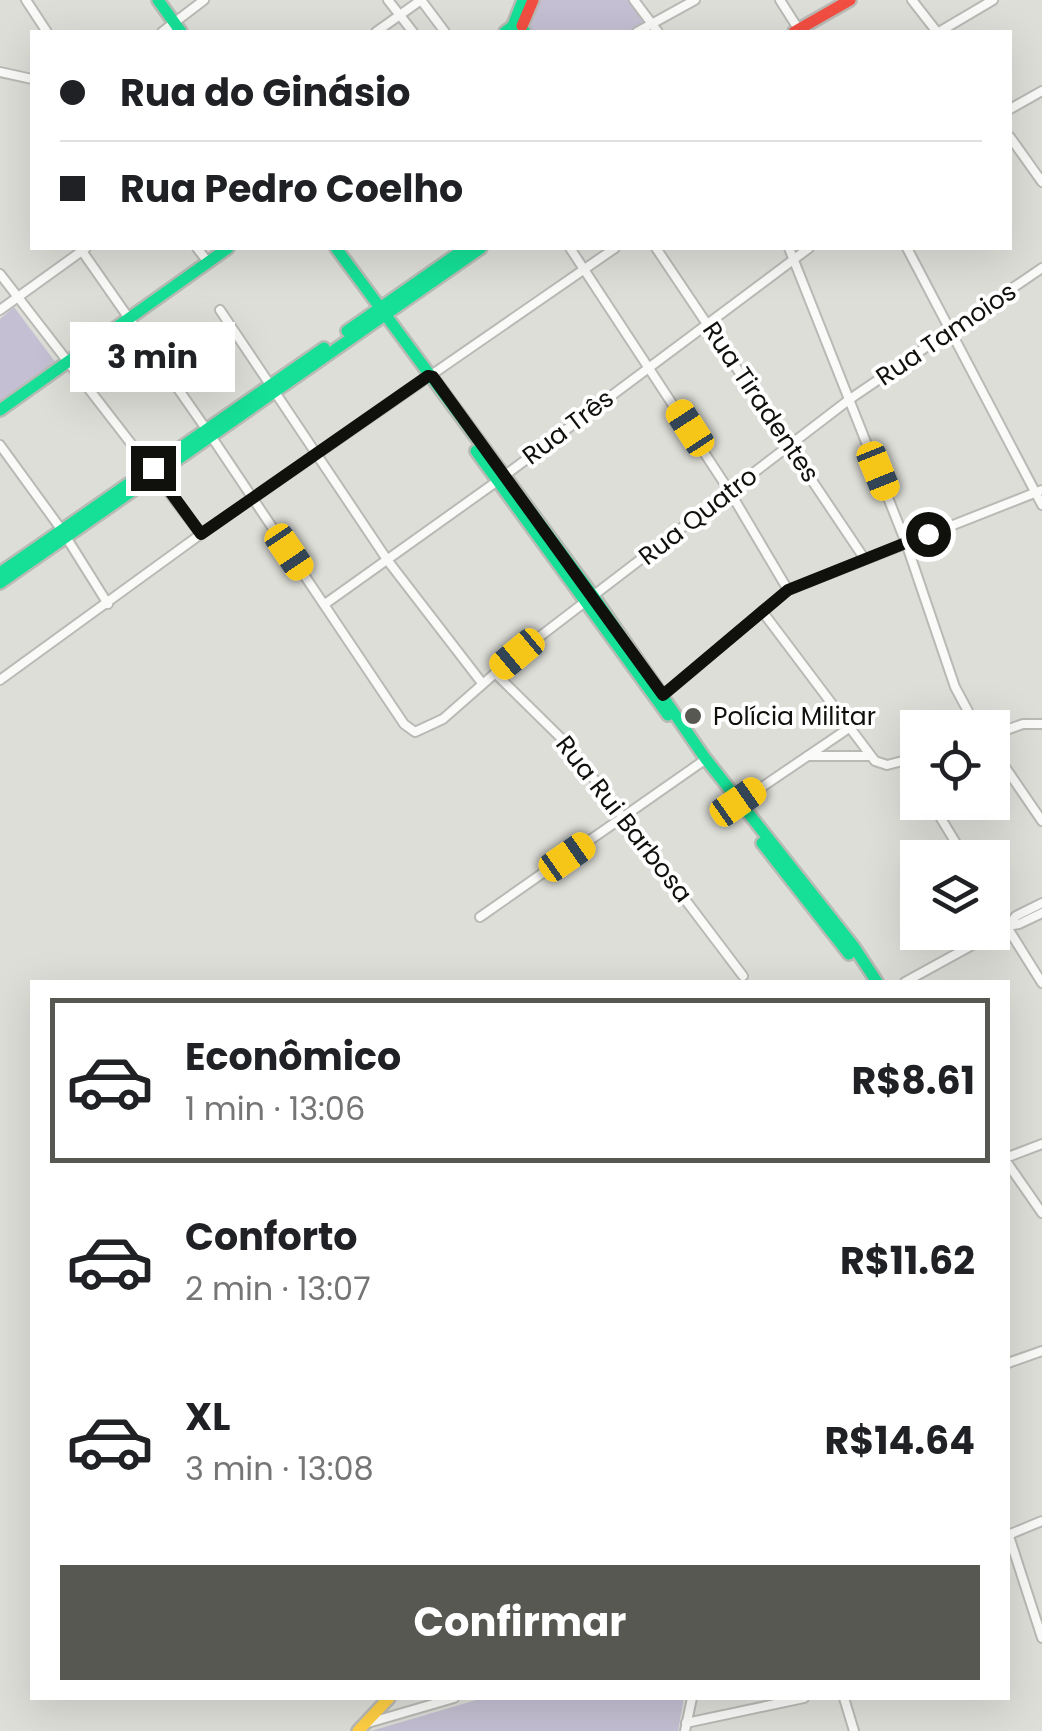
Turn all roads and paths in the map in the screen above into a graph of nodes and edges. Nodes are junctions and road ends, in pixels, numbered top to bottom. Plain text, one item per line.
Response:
1 (26, 0) edge
2 (158, 0) edge
3 (204, 0) edge
4 (388, 0) edge
5 (421, 0) edge
6 (522, 0) edge
7 (533, 0) edge
8 (634, 0) edge
9 (694, 0) edge
10 (780, 0) edge
11 (850, 0) edge
12 (912, 0) edge
13 (993, 0) edge
14 (399, 15) junction
15 (651, 23) junction
16 (178, 28) edge
17 (517, 29) edge
18 (46, 30) edge
19 (379, 30) edge
20 (411, 30) edge
21 (444, 30) edge
22 (640, 30) edge
23 (656, 30) edge
24 (797, 30) edge
25 (801, 30) edge
26 (936, 30) edge
27 (941, 30) edge
28 (0, 72) edge
29 (30, 79) edge
30 (1042, 91) edge
31 (1012, 108) edge
32 (1012, 139) edge
33 (1042, 182) edge
34 (83, 250) edge
35 (85, 250) edge
36 (199, 250) edge
37 (225, 250) edge
38 (337, 250) edge
39 (463, 250) edge
40 (478, 250) edge
41 (572, 250) edge
42 (612, 250) edge
43 (657, 250) edge
44 (789, 250) edge
45 (806, 250) edge
46 (908, 250) edge
47 (793, 259) junction
48 (208, 262) junction
49 (585, 268) junction
50 (1042, 268) edge
51 (0, 274) edge
52 (18, 297) junction
53 (0, 310) edge
54 (220, 310) dead end
55 (382, 312) junction
56 (129, 318) junction
57 (707, 323) junction
58 (950, 331) junction
59 (68, 361) junction
60 (649, 366) junction
61 (428, 376) junction
62 (272, 389) junction
63 (850, 398) junction
64 (0, 410) edge
65 (209, 432) junction
66 (790, 444) junction
67 (0, 445) edge
68 (316, 456) junction
69 (155, 472) junction
70 (500, 479) junction
71 (730, 492) junction
72 (1039, 492) edge
73 (253, 499) junction
74 (1042, 504) edge
75 (64, 533) junction
76 (201, 534) junction
77 (906, 543) junction
78 (864, 558) junction
79 (388, 561) junction
80 (0, 572) edge
81 (0, 584) edge
82 (788, 590) junction
83 (590, 601) junction
84 (108, 604) junction
85 (325, 604) junction
86 (762, 612) junction
87 (495, 673) junction
88 (1, 678) edge
89 (482, 684) junction
90 (660, 698) junction
91 (968, 710) edge
92 (1042, 724) edge
93 (849, 728) junction
94 (1010, 729) edge
95 (803, 756) junction
96 (870, 756) junction
97 (704, 761) junction
98 (900, 762) edge
99 (1010, 774) edge
100 (736, 804) junction
101 (625, 817) junction
102 (1042, 821) edge
103 (1042, 902) edge
104 (1042, 912) edge
105 (480, 917) dead end
106 (1010, 923) edge
107 (1010, 926) edge
108 (1010, 931) edge
109 (963, 950) edge
110 (742, 976) dead end
111 (875, 980) edge
112 (909, 980) edge
113 (1042, 983) edge
114 (1042, 1144) edge
115 (1010, 1160) edge
116 (1010, 1164) edge
117 (1042, 1213) edge
118 (1042, 1351) edge
119 (1010, 1363) edge
120 (1042, 1521) edge
121 (1010, 1533) edge
122 (1010, 1540) edge
123 (1042, 1638) edge
124 (386, 1700) edge
125 (448, 1700) edge
126 (692, 1700) edge
127 (796, 1700) edge
128 (845, 1700) edge
129 (686, 1727) edge
130 (361, 1728) edge
131 (854, 1731) edge

1 - 18 street
2 - 16 street
3 - 16 street
4 - 14 street
5 - 14 street
5 - 21 street
6 - 17 street
7 - 17 street
8 - 15 street
9 - 15 street
10 - 24 street
11 - 25 street
12 - 26 street
13 - 27 street
14 - 19 street
14 - 20 street
15 - 22 street
15 - 23 street
28 - 29 street
30 - 31 street
32 - 33 street
34 - 52 street
35 - 56 street
36 - 48 street
37 - 48 street
38 - 55 street
39 - 55 street
40 - 55 street
41 - 49 street
42 - 49 street
43 - 57 street, Rua Tiradentes
44 - 47 street
45 - 47 street, Rua Três
46 - 58 street
47 - 57 street, Rua Três
47 - 63 street
48 - 56 street
49 - 60 street
49 - 61 street
50 - 58 street, Rua Tamoios
51 - 52 street
52 - 53 street
52 - 59 street
54 - 62 street
55 - 61 street
55 - 62 street
56 - 59 street
56 - 65 street
57 - 60 street, Rua Três
57 - 66 street, Rua Tiradentes
58 - 63 street, Rua Tamoios
58 - 72 street
59 - 64 street
59 - 69 street
60 - 70 street, Rua Três
60 - 71 street
61 - 68 street
61 - 70 street
62 - 65 street
62 - 68 street
63 - 66 street, Rua Quatro
63 - 77 street
65 - 69 street
65 - 73 street
66 - 71 street, Rua Quatro
66 - 78 street, Rua Tiradentes
67 - 75 street
68 - 73 street
68 - 79 street
69 - 75 street
69 - 76 street
70 - 79 street, Rua Três
70 - 83 street
71 - 82 street
71 - 83 street, Rua Quatro
72 - 74 street
72 - 77 street
73 - 76 street
73 - 85 street
75 - 80 street
75 - 81 street
75 - 84 street
76 - 84 street
77 - 78 street
77 - 91 street
78 - 82 street
79 - 85 street, Rua Três
79 - 89 street
82 - 86 street
83 - 87 street, Rua Quatro
83 - 90 street
84 - 88 street
85 - 89 street, Rua Quatro
86 - 90 street
86 - 93 street
87 - 89 street, Rua Quatro
87 - 101 street, Rua Rui Barbosa
90 - 97 street
92 - 94 street
93 - 95 street
93 - 96 street
95 - 96 street
95 - 100 street
96 - 98 street
97 - 100 street
97 - 101 street
99 - 102 street
100 - 111 street
101 - 105 street
101 - 110 street, Rua Rui Barbosa
103 - 106 street
104 - 107 street
108 - 113 street
109 - 112 street
114 - 115 street
116 - 117 street
118 - 119 street
120 - 121 street
122 - 123 street
124 - 130 street
125 - 130 street
126 - 129 street
127 - 129 street
128 - 131 street

